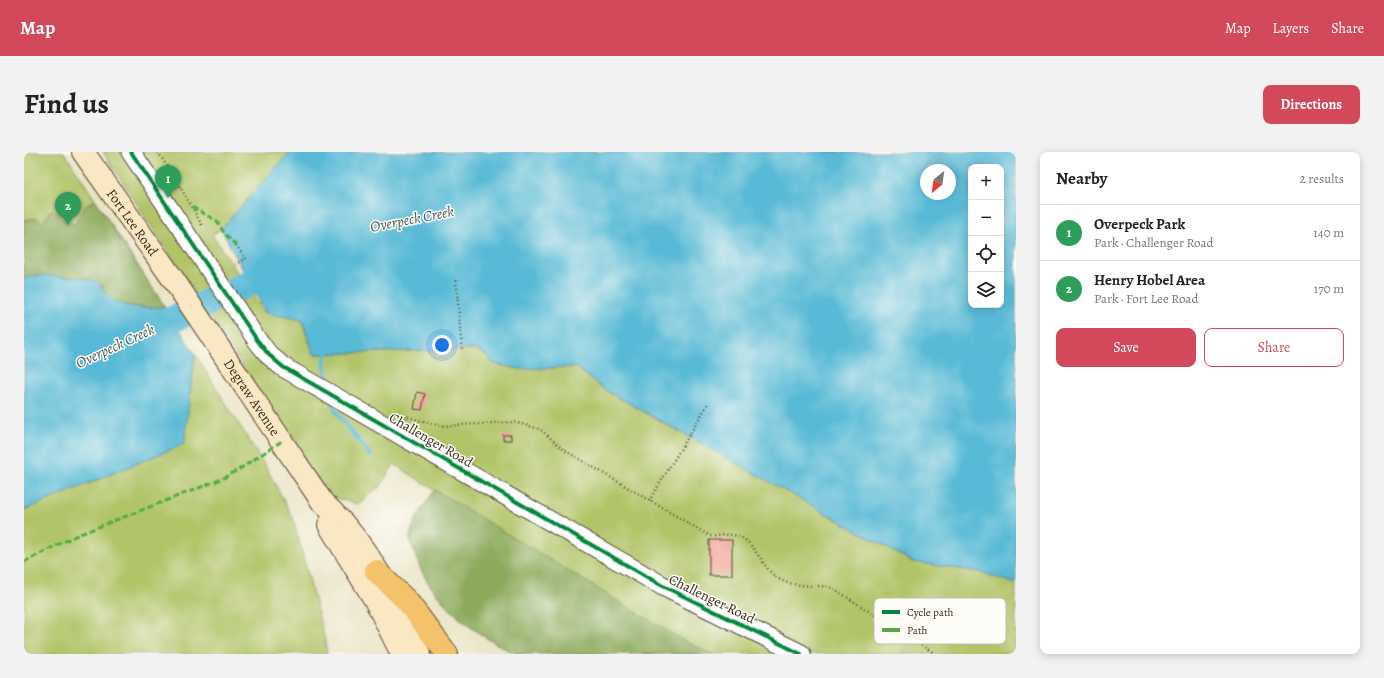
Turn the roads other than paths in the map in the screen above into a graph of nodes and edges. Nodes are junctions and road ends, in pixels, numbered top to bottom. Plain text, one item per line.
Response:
1 (83, 152) edge
2 (131, 152) edge
3 (182, 292) joint
4 (323, 503) junction
5 (376, 572) junction
6 (402, 654) edge
7 (419, 654) edge
8 (447, 654) edge
9 (801, 654) edge

1 - 3 main road, Fort Lee Road
2 - 9 street, Challenger Road
3 - 4 main road, Degraw Avenue
4 - 5 main road, Degraw Avenue
4 - 6 main road, Degraw Avenue
5 - 7 main road, Degraw Avenue
5 - 8 highway

